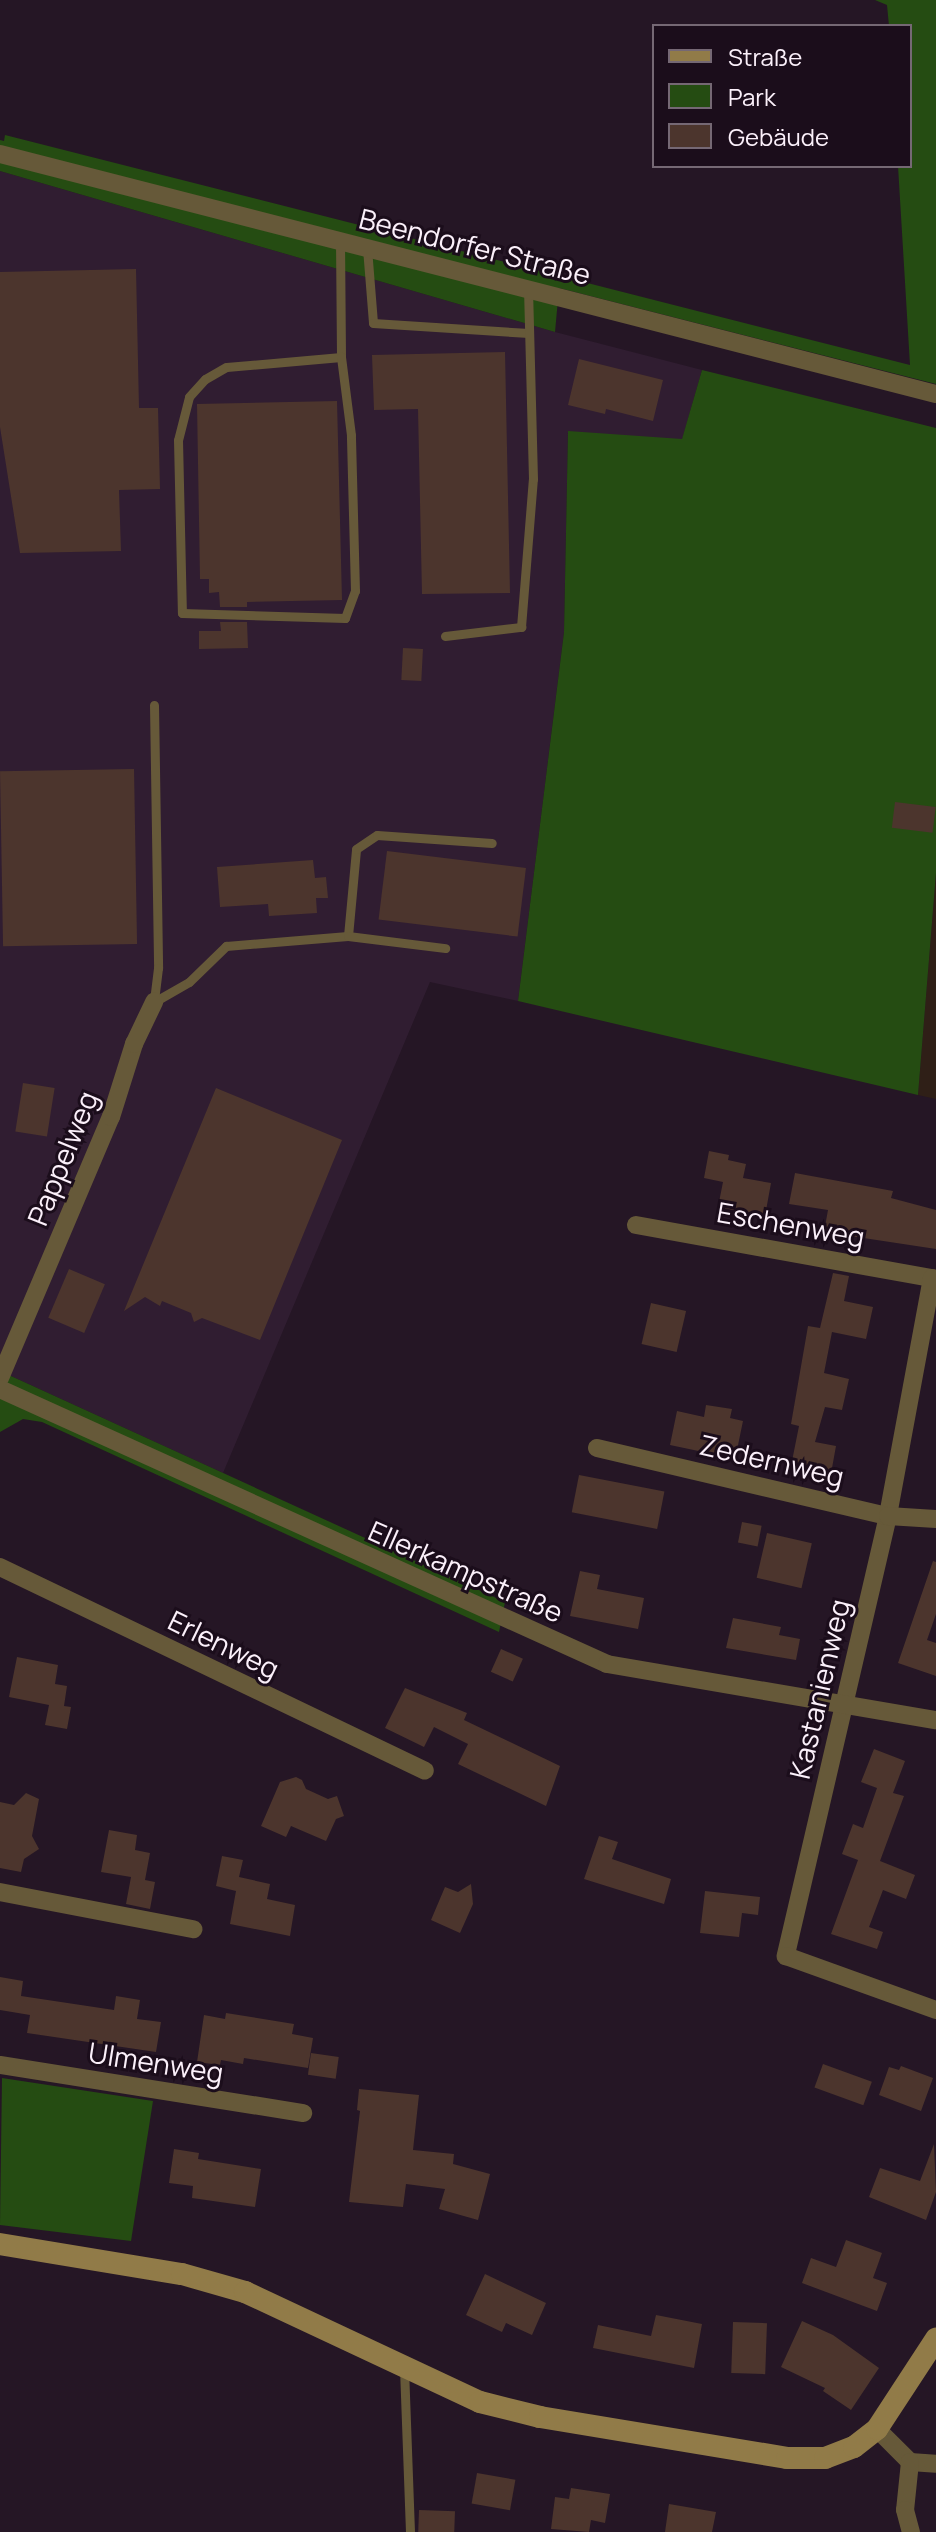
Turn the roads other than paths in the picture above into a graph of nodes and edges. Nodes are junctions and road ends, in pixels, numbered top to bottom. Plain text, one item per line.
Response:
1 (0, 154) edge
2 (340, 240) junction
3 (367, 248) junction
4 (528, 288) junction
5 (529, 333) junction
6 (341, 357) junction
7 (936, 394) edge
8 (445, 636) dead end
9 (154, 705) dead end
10 (492, 843) dead end
11 (348, 936) junction
12 (445, 948) dead end
13 (154, 1002) junction
14 (636, 1225) dead end
15 (934, 1278) edge
16 (0, 1378) edge
17 (0, 1389) edge
18 (597, 1448) dead end
19 (888, 1516) junction
20 (936, 1519) edge
21 (0, 1567) edge
22 (843, 1705) junction
23 (936, 1720) edge
24 (425, 1771) dead end
25 (0, 1892) edge
26 (193, 1929) dead end
27 (936, 2010) edge
28 (0, 2065) edge
29 (303, 2113) dead end
30 (0, 2244) edge
31 (936, 2339) edge
32 (404, 2368) junction
33 (877, 2429) junction
34 (910, 2462) junction
35 (936, 2464) edge
36 (410, 2532) edge
37 (911, 2532) edge

1 - 2 street, Beendorfer Straße
2 - 3 street, Beendorfer Straße
2 - 6 lane
3 - 4 street, Beendorfer Straße
3 - 5 lane
4 - 5 lane
4 - 7 street, Beendorfer Straße
5 - 8 lane
6 - 6 lane
9 - 13 lane
10 - 11 lane
11 - 12 lane
11 - 13 lane
13 - 16 street, Pappelweg
14 - 15 street, Eschenweg
15 - 19 street, Kastanienweg
17 - 22 street, Ellerkampstraße
18 - 19 street, Zedernweg
19 - 20 street, Zedernweg
19 - 22 street, Kastanienweg
21 - 24 street, Erlenweg
22 - 23 street, Ellerkampstraße
22 - 27 street, Kastanienweg
25 - 26 street
28 - 29 street, Ulmenweg
30 - 32 main road
31 - 33 main road
32 - 33 main road
32 - 36 lane
33 - 34 street
34 - 35 street
34 - 37 street

